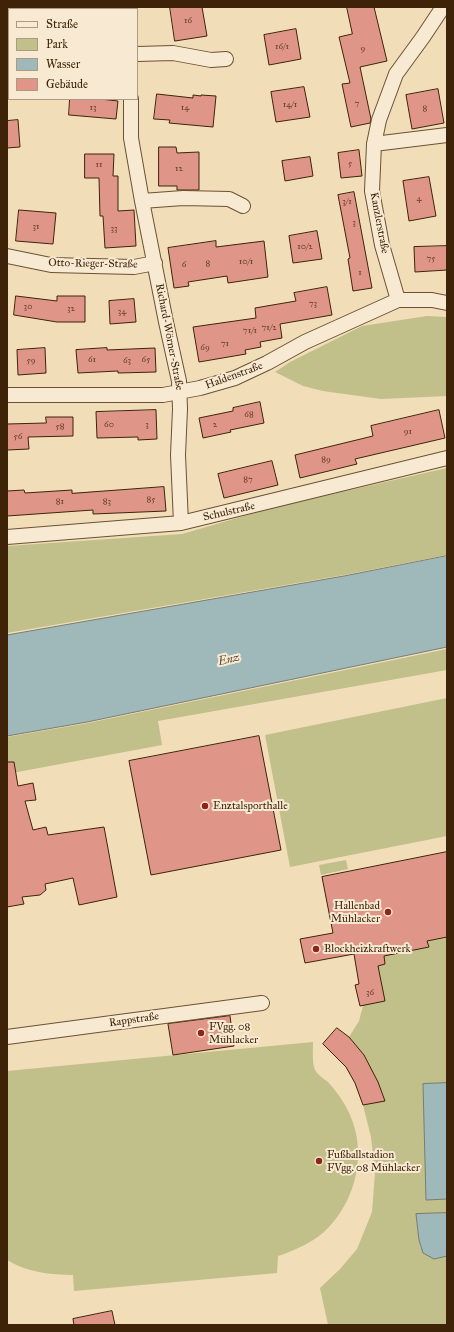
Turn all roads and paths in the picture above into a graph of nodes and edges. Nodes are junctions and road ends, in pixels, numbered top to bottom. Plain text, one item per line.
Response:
1 (443, 7) edge
2 (138, 54) edge
3 (226, 59) dead end
4 (131, 100) edge
5 (447, 135) edge
6 (374, 144) junction
7 (142, 201) junction
8 (244, 206) dead end
9 (7, 256) edge
10 (155, 263) junction
11 (398, 300) junction
12 (447, 303) edge
13 (180, 393) junction
14 (7, 395) edge
15 (447, 458) edge
16 (181, 523) junction
17 (7, 536) edge
18 (262, 1003) dead end
19 (7, 1036) edge

1 - 6 street, Kanzlerstraße
2 - 3 street
4 - 7 street, Richard-Wörner-Straße
5 - 6 street
6 - 11 street, Kanzlerstraße
7 - 8 street
7 - 10 street, Richard-Wörner-Straße
9 - 10 street, Otto-Rieger-Straße
10 - 13 street, Richard-Wörner-Straße
11 - 12 street, Haldenstraße
11 - 13 street, Haldenstraße
13 - 14 street, Haldenstraße
13 - 16 street, Richard-Wörner-Straße
15 - 16 street, Schulstraße
16 - 17 street, Schulstraße
18 - 19 street, Rappstraße

